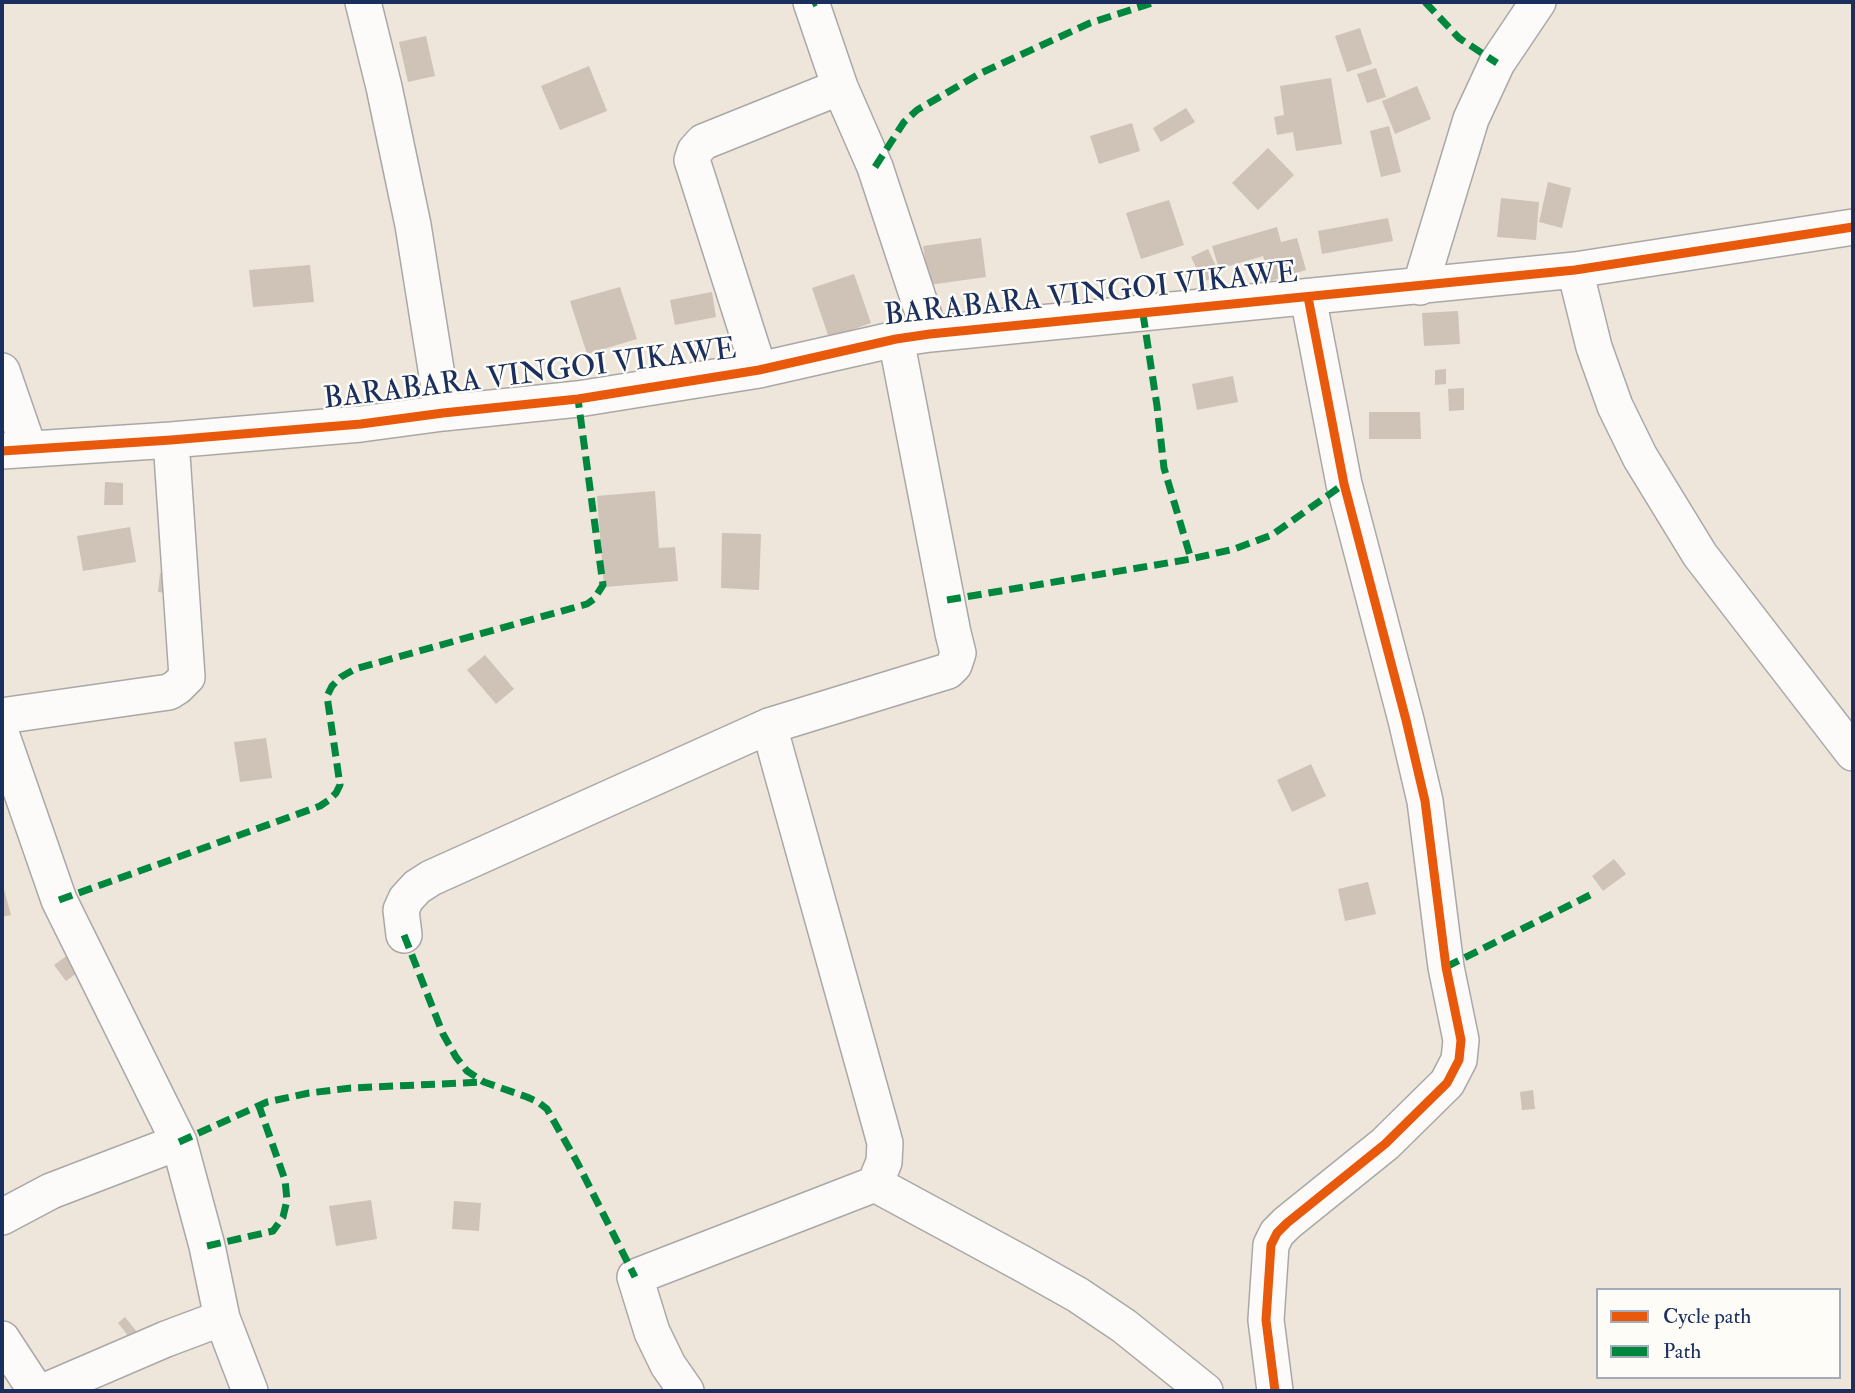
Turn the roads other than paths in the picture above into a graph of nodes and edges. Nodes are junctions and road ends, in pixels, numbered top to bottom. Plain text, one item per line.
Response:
1 (363, 2) edge
2 (811, 2) edge
3 (1538, 2) edge
4 (840, 87) junction
5 (1853, 227) edge
6 (1575, 270) junction
7 (1420, 287) junction
8 (1308, 297) junction
9 (930, 334) junction
10 (897, 339) junction
11 (759, 370) junction
12 (2, 371) edge
13 (443, 413) junction
14 (171, 440) junction
15 (15, 450) edge
16 (2, 716) edge
17 (769, 726) junction
18 (2, 736) edge
19 (1853, 753) edge
20 (404, 935) dead end
21 (179, 1142) junction
22 (875, 1184) junction
23 (2, 1217) edge
24 (222, 1318) junction
25 (2, 1339) edge
26 (36, 1391) edge
27 (44, 1391) edge
28 (250, 1391) edge
29 (687, 1391) edge
30 (1205, 1391) edge
31 (1275, 1391) edge

1 - 13 street
2 - 4 street
3 - 7 street
4 - 9 street
4 - 11 street
5 - 6 street, BARABARA VINGOI VIKAWE
6 - 7 street, BARABARA VINGOI VIKAWE
6 - 19 street
7 - 8 street, BARABARA VINGOI VIKAWE
8 - 9 street, BARABARA VINGOI VIKAWE
8 - 31 street
9 - 10 street, BARABARA VINGOI VIKAWE
10 - 11 street, BARABARA VINGOI VIKAWE
10 - 17 street
11 - 13 street, BARABARA VINGOI VIKAWE
12 - 15 street
13 - 14 street, BARABARA VINGOI VIKAWE
14 - 15 street, BARABARA VINGOI VIKAWE
14 - 16 street
17 - 20 street
17 - 22 street
18 - 21 street
21 - 23 street
21 - 24 street
22 - 29 street
22 - 30 street
24 - 27 street
24 - 28 street
25 - 26 street

